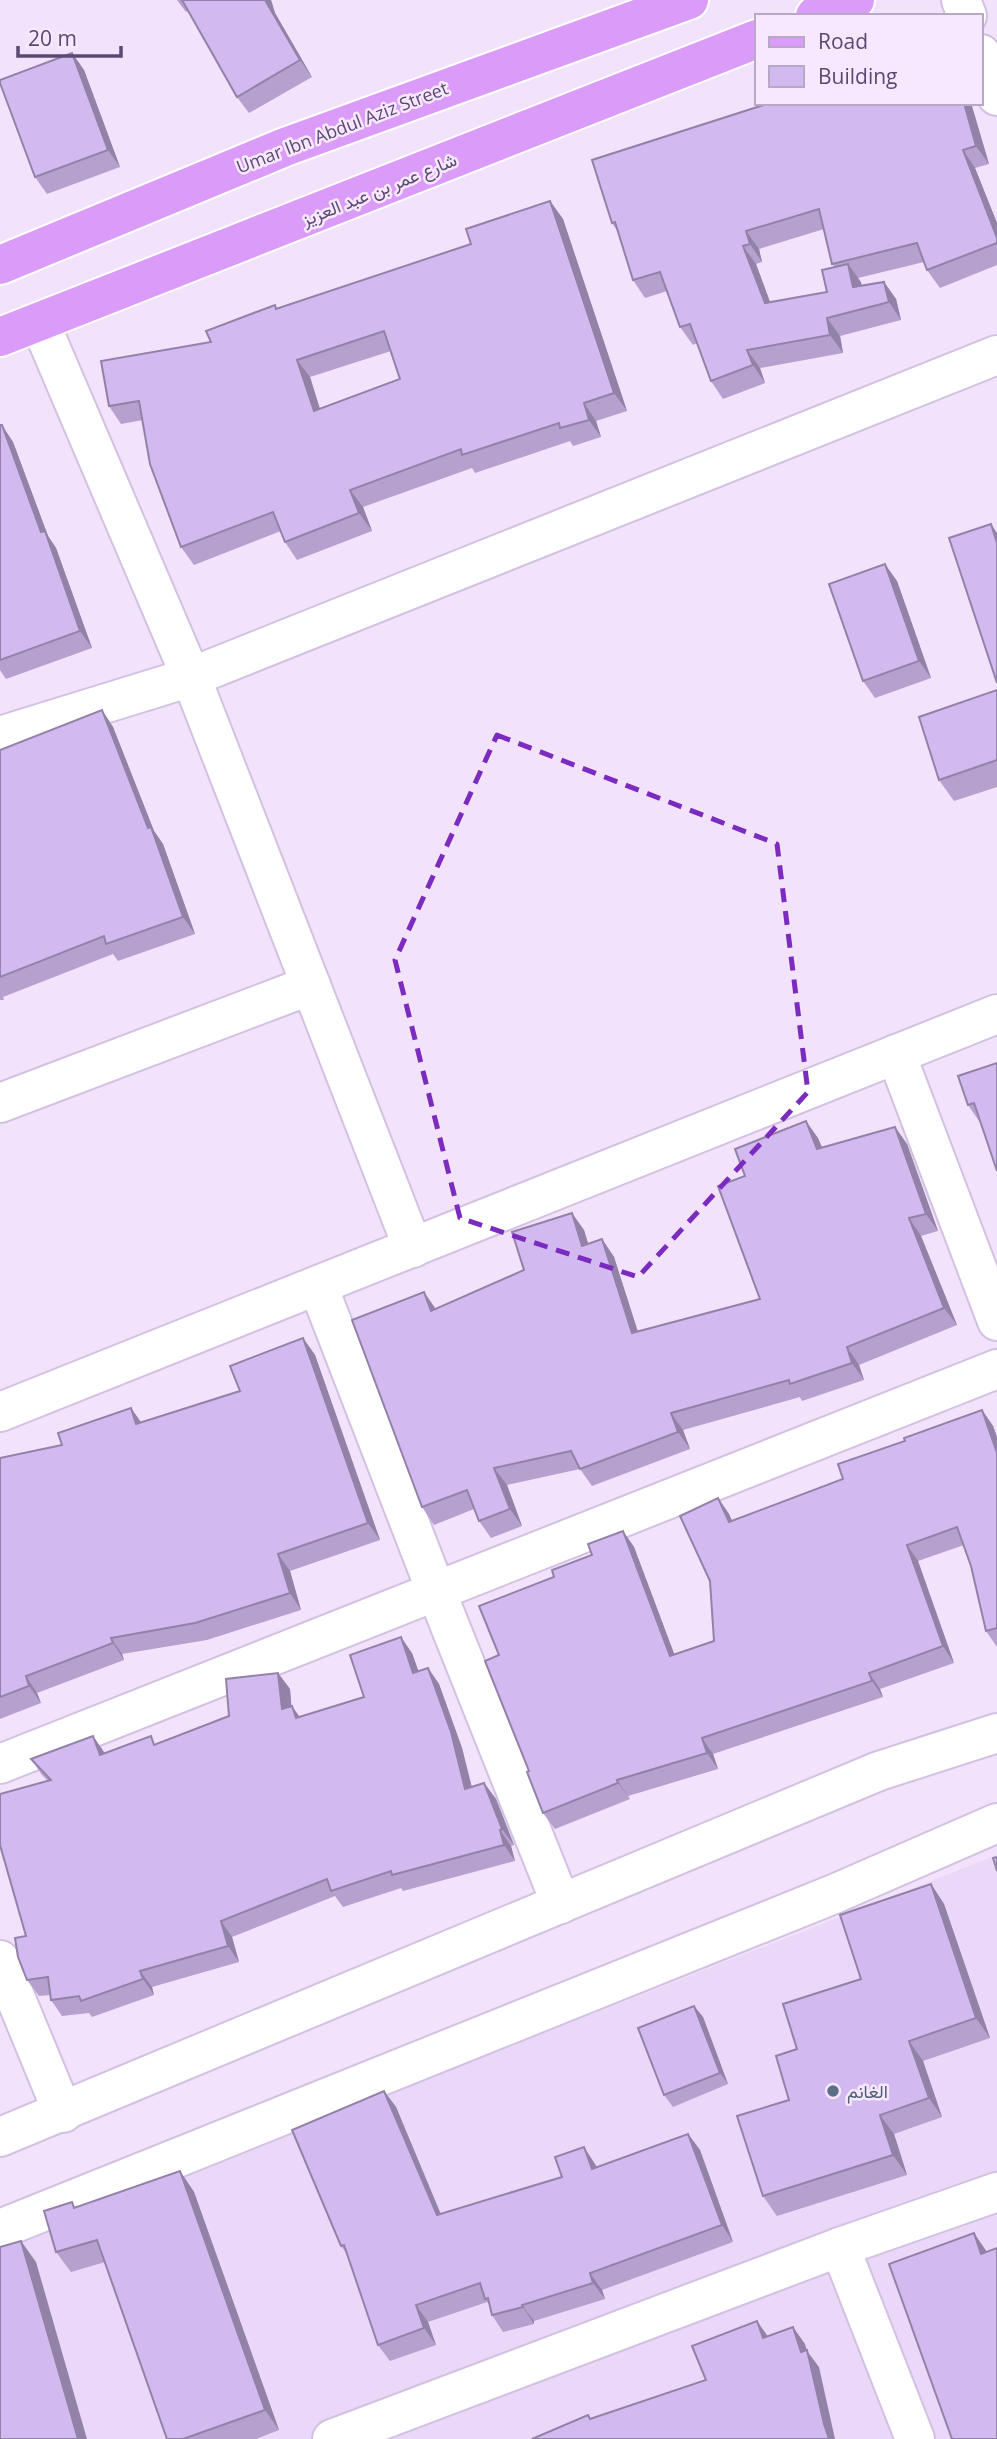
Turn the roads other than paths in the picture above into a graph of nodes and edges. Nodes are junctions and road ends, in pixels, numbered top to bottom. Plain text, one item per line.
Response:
1 (688, 0) edge
2 (855, 0) edge
3 (820, 14) edge
4 (755, 40) edge
5 (983, 59) edge
6 (997, 96) edge
7 (0, 265) edge
8 (40, 323) junction
9 (0, 337) edge
10 (997, 355) edge
11 (191, 677) junction
12 (0, 736) edge
13 (311, 985) junction
14 (997, 1014) edge
15 (896, 1054) junction
16 (0, 1102) edge
17 (413, 1248) junction
18 (318, 1286) junction
19 (997, 1321) edge
20 (997, 1369) edge
21 (0, 1412) edge
22 (436, 1591) junction
23 (997, 1732) edge
24 (0, 1764) edge
25 (997, 1824) edge
26 (561, 1904) junction
27 (0, 1960) edge
28 (63, 2113) junction
29 (0, 2137) edge
30 (997, 2192) edge
31 (0, 2229) edge
32 (840, 2247) junction
33 (331, 2439) edge
34 (915, 2439) edge

1 - 7 main road, Umar Ibn Abdul Aziz Street
2 - 3 main road
4 - 8 main road, شارع عمر بن عبد العزيز
5 - 6 street
8 - 9 main road, شارع عمر بن عبد العزيز
8 - 11 street
10 - 11 street
11 - 12 street
11 - 13 street
13 - 16 street
13 - 17 street
14 - 15 street
15 - 17 street
15 - 19 street
17 - 18 street
18 - 21 street
18 - 22 street
20 - 22 street
22 - 24 street
22 - 26 street
23 - 26 street
25 - 31 street
26 - 28 street
27 - 28 street
28 - 29 street
30 - 32 street
32 - 33 street
32 - 34 street

